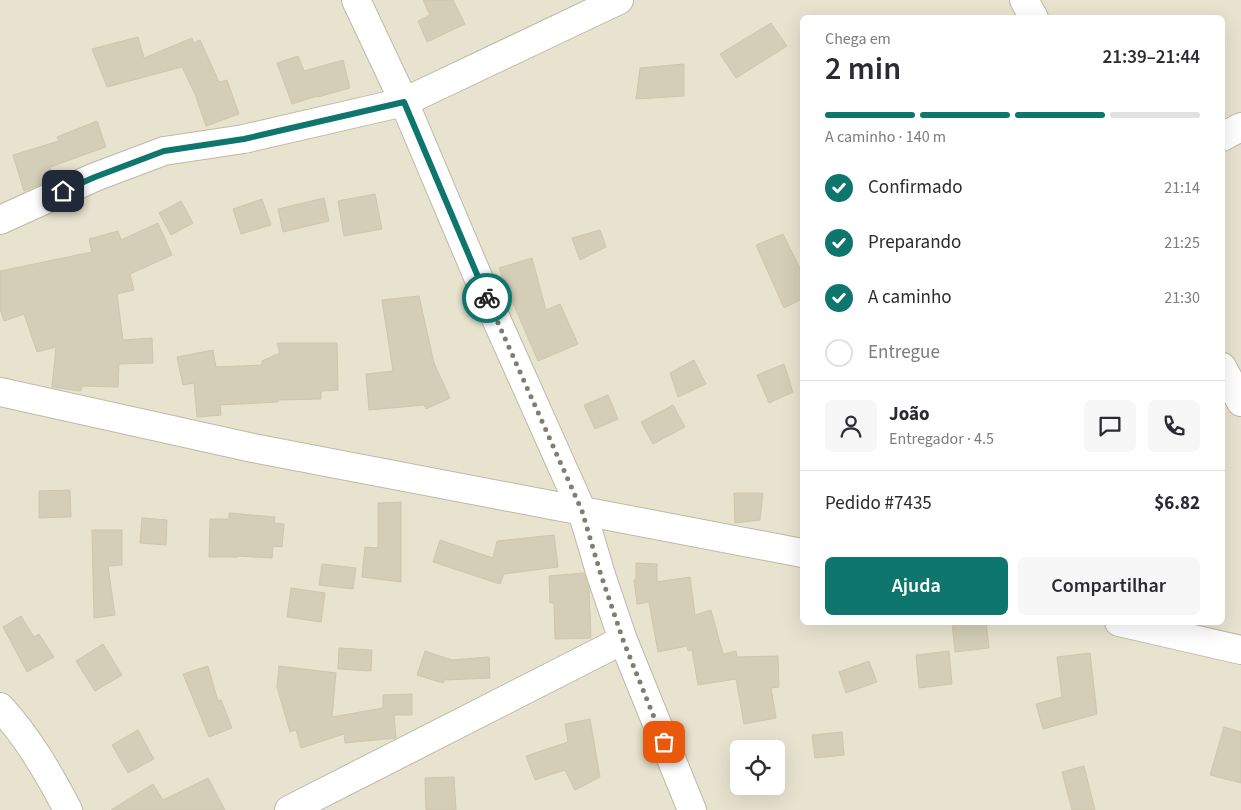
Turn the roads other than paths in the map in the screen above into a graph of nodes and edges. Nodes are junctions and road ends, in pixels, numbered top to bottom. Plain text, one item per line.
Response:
1 (356, 0) edge
2 (619, 0) edge
3 (1024, 0) edge
4 (1032, 15) edge
5 (404, 102) junction
6 (1241, 127) edge
7 (1225, 135) edge
8 (0, 220) edge
9 (1225, 373) edge
10 (0, 392) edge
11 (1241, 402) edge
12 (582, 511) junction
13 (800, 553) edge
14 (1132, 625) edge
15 (623, 640) junction
16 (1241, 650) edge
17 (0, 707) edge
18 (68, 810) edge
19 (289, 810) edge
20 (692, 810) edge

1 - 5 street
2 - 5 street
3 - 4 street
5 - 8 street
5 - 12 street
6 - 7 street
9 - 11 street
10 - 12 street
12 - 13 street
12 - 15 street
14 - 16 street
15 - 19 street
15 - 20 street
17 - 18 street

